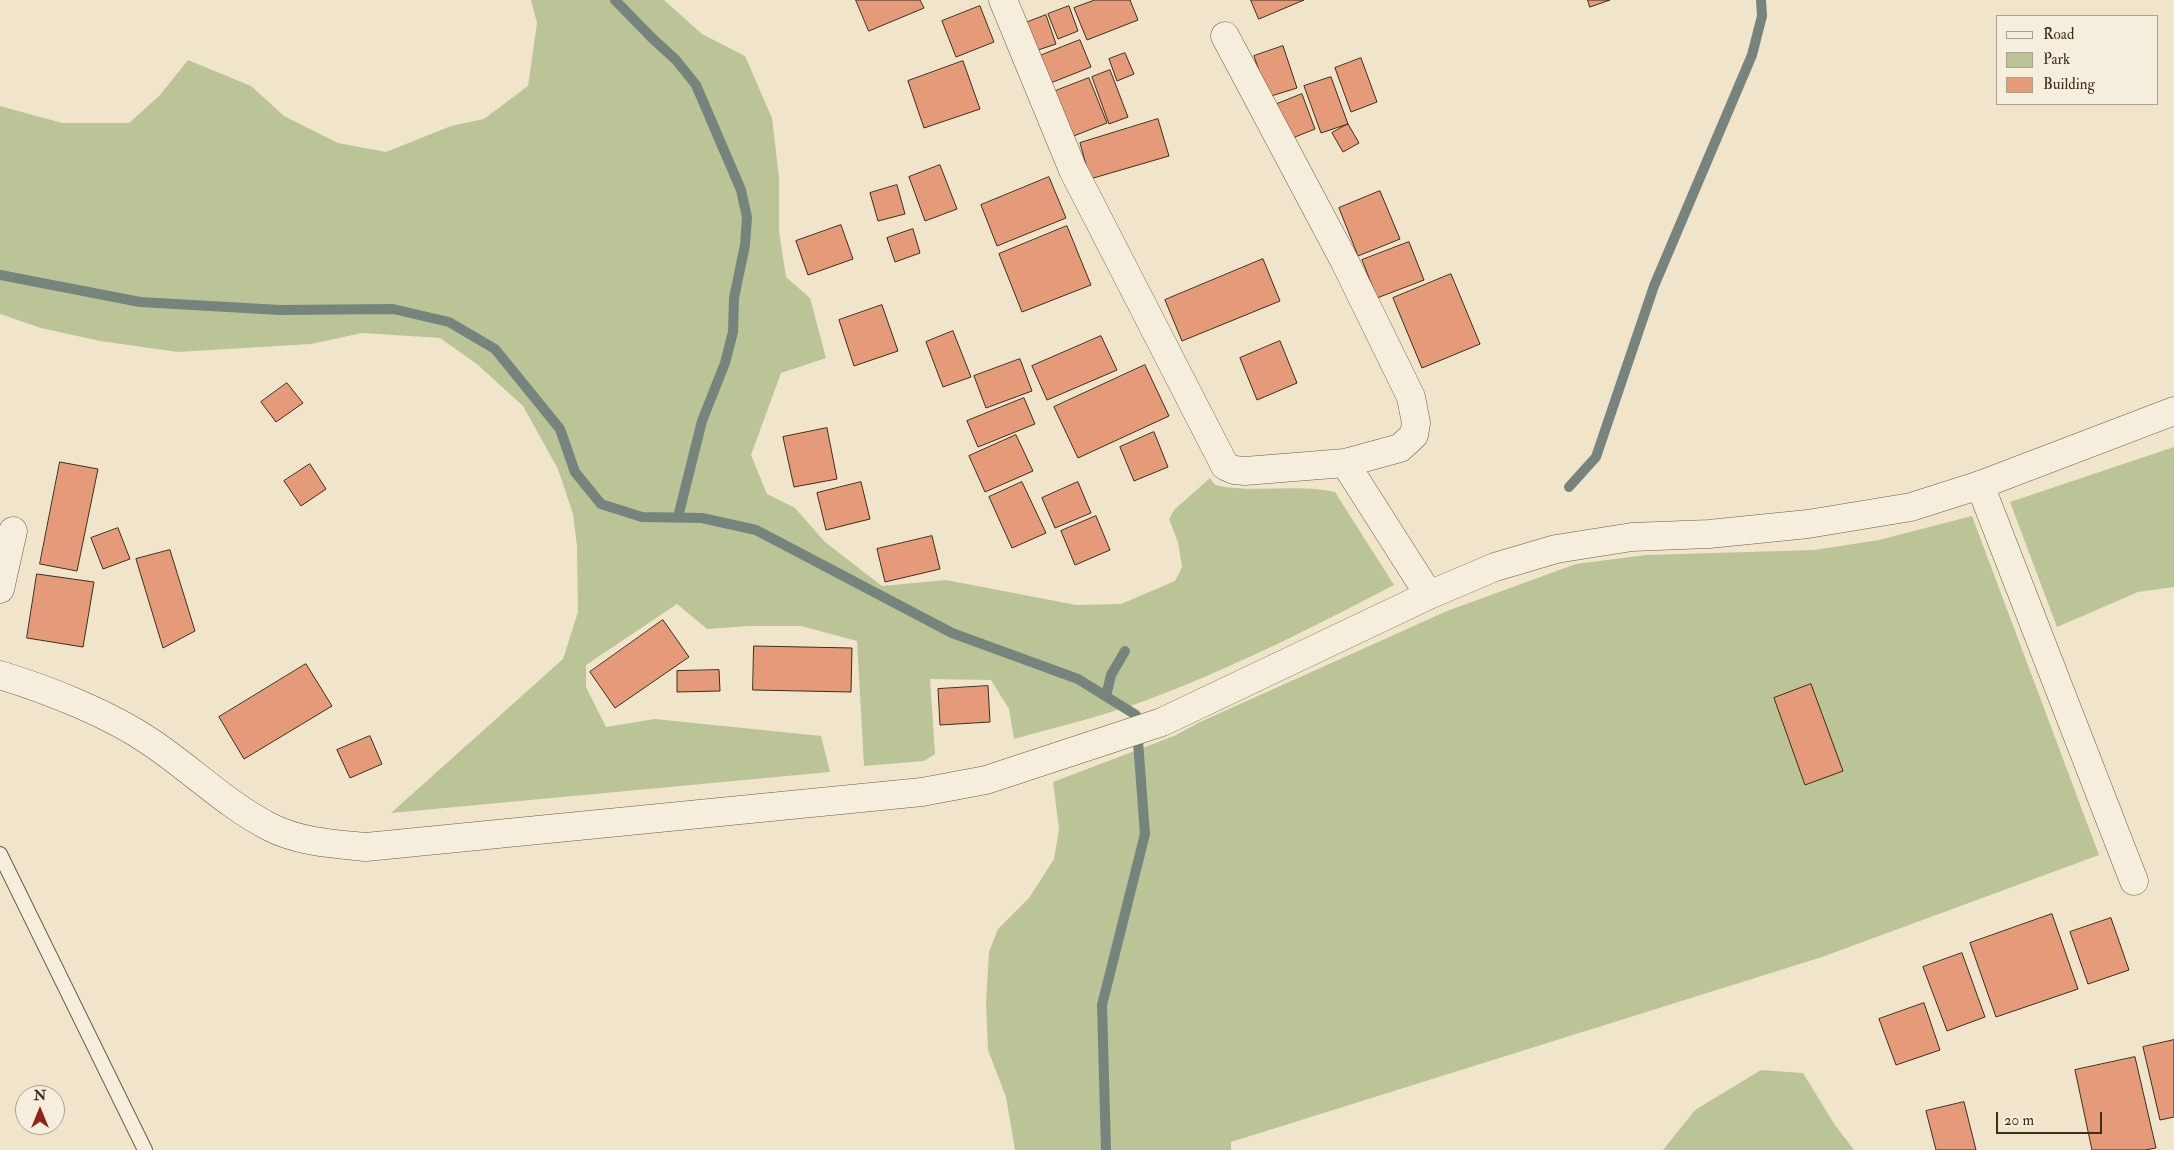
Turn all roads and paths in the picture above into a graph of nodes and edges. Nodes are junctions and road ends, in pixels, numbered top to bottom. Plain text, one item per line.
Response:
1 (1003, 0) edge
2 (1225, 36) dead end
3 (2174, 411) edge
4 (1345, 464) junction
5 (1980, 485) junction
6 (13, 531) dead end
7 (0, 589) edge
8 (1429, 595) junction
9 (0, 676) edge
10 (0, 854) edge
11 (2134, 881) dead end
12 (145, 1150) edge

1 - 4 street
2 - 4 street
3 - 5 street
4 - 8 street
5 - 8 street
5 - 11 street
6 - 7 street
8 - 9 street
10 - 12 lane

